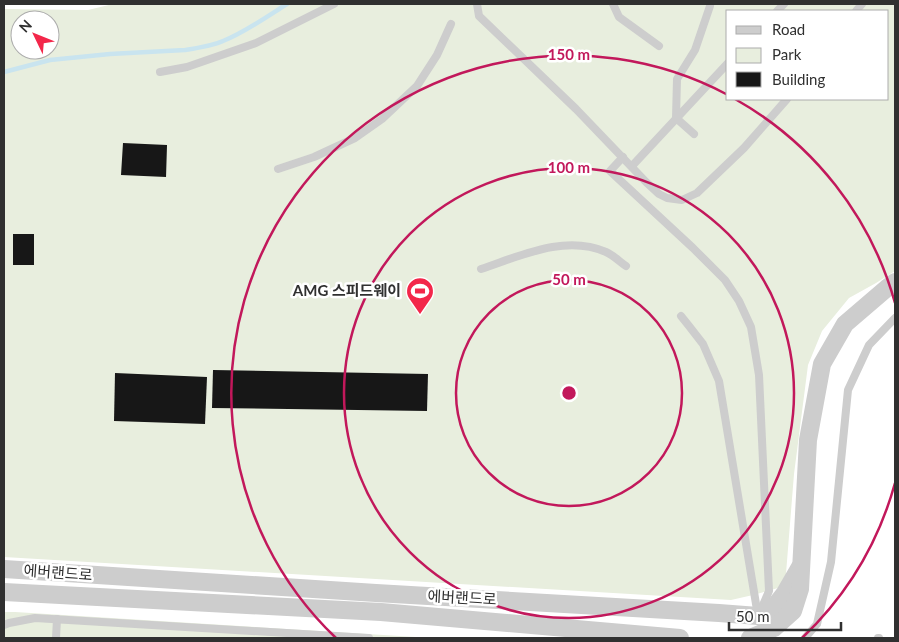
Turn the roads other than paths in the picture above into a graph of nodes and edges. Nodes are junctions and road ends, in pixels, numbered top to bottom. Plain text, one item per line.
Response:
1 (334, 4) edge
2 (477, 4) edge
3 (613, 4) edge
4 (710, 6) dead end
5 (451, 24) dead end
6 (659, 46) dead end
7 (726, 65) edge
8 (160, 72) dead end
9 (786, 100) edge
10 (676, 118) junction
11 (694, 134) dead end
12 (623, 157) junction
13 (632, 166) junction
14 (278, 169) dead end
15 (626, 266) dead end
16 (481, 268) dead end
17 (895, 282) edge
18 (680, 316) dead end
19 (895, 318) edge
20 (800, 567) junction
21 (4, 569) edge
22 (4, 592) edge
23 (758, 616) junction
24 (57, 619) junction
25 (4, 625) edge
26 (624, 636) edge
27 (56, 638) edge
28 (369, 638) edge
29 (680, 638) edge
30 (750, 638) edge
31 (805, 638) edge

1 - 8 lane
2 - 12 lane
3 - 6 lane
4 - 10 lane
5 - 14 lane
7 - 10 lane
9 - 13 lane
10 - 11 lane
10 - 13 lane
12 - 13 lane
12 - 23 lane
15 - 16 lane
17 - 20 street
18 - 23 lane
19 - 31 lane
20 - 23 street
20 - 30 street
21 - 23 street, 에버랜드로
22 - 26 street, 에버랜드로
24 - 25 lane
24 - 27 lane
24 - 28 lane
26 - 29 street, 에버랜드로

